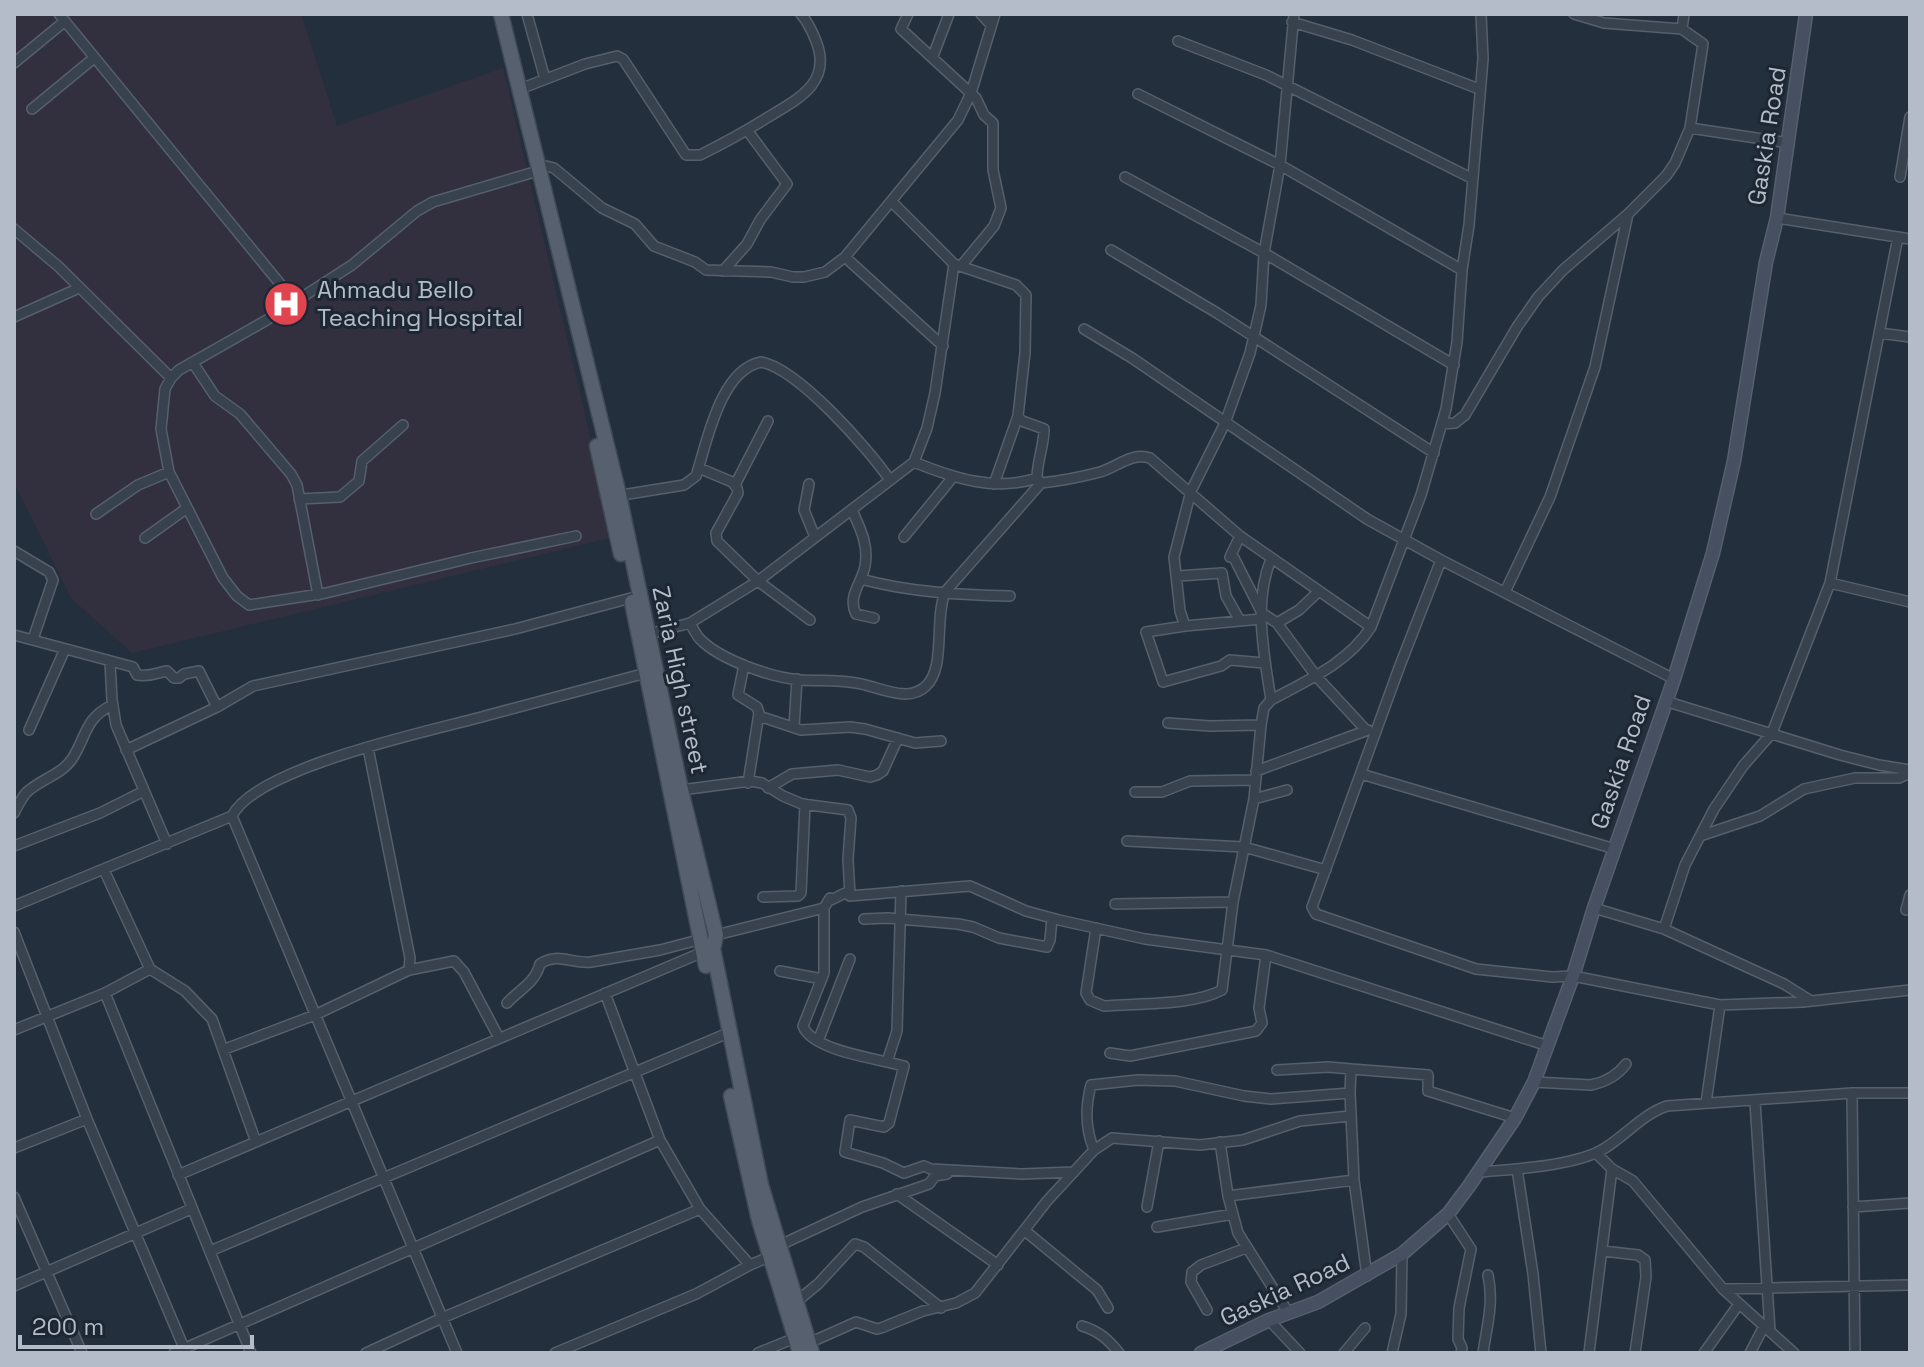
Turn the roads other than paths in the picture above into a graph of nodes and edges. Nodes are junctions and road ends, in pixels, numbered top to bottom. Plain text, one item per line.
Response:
1 (492, 14) edge
2 (501, 14) edge
3 (527, 14) edge
4 (801, 14) edge
5 (908, 14) edge
6 (949, 14) edge
7 (981, 14) edge
8 (995, 14) edge
9 (1574, 14) edge
10 (1684, 14) edge
11 (1806, 14) edge
12 (1483, 15) edge
13 (62, 18) edge
14 (1293, 18) edge
15 (991, 25) junction
16 (1682, 29) junction
17 (1178, 41) dead end
18 (933, 56) junction
19 (94, 58) junction
20 (14, 63) edge
21 (545, 79) junction
22 (1288, 88) junction
23 (520, 89) junction
24 (1479, 89) junction
25 (971, 93) junction
26 (1138, 94) dead end
27 (32, 109) dead end
28 (1910, 117) edge
29 (1690, 128) junction
30 (747, 130) junction
31 (1789, 143) junction
32 (1907, 158) edge
33 (1280, 165) junction
34 (535, 171) junction
35 (1125, 177) dead end
36 (1900, 177) dead end
37 (1473, 179) junction
38 (892, 202) junction
39 (1628, 214) junction
40 (1777, 218) junction
41 (14, 229) edge
42 (1898, 237) junction
43 (1910, 239) edge
44 (1111, 250) dead end
45 (1264, 253) junction
46 (845, 257) junction
47 (958, 265) junction
48 (1462, 270) junction
49 (723, 271) junction
50 (79, 288) junction
51 (295, 302) junction
52 (14, 317) edge
53 (1084, 329) dead end
54 (1879, 333) junction
55 (1253, 337) junction
56 (1910, 337) edge
57 (943, 346) junction
58 (193, 363) junction
59 (1454, 365) junction
60 (171, 378) junction
61 (1018, 416) junction
62 (768, 421) dead end
63 (1225, 423) junction
64 (1442, 424) junction
65 (403, 425) dead end
66 (1434, 453) junction
67 (914, 462) junction
68 (699, 468) junction
69 (169, 472) junction
70 (953, 477) junction
71 (890, 480) junction
72 (1039, 481) junction
73 (809, 484) dead end
74 (994, 484) junction
75 (735, 485) junction
76 (1191, 491) junction
77 (614, 497) junction
78 (299, 499) junction
79 (187, 508) junction
80 (852, 510) junction
81 (96, 514) dead end
82 (576, 536) dead end
83 (1240, 536) junction
84 (815, 537) junction
85 (904, 537) dead end
86 (145, 538) dead end
87 (1403, 539) junction
88 (14, 551) edge
89 (1271, 559) junction
90 (1441, 560) junction
91 (1178, 576) junction
92 (861, 579) junction
93 (758, 581) junction
94 (1830, 583) junction
95 (945, 592) junction
96 (1318, 592) junction
97 (1505, 592) junction
98 (318, 595) junction
99 (1010, 596) dead end
100 (631, 598) junction
101 (1910, 602) edge
102 (1262, 616) junction
103 (874, 618) dead end
104 (810, 620) dead end
105 (1240, 621) junction
106 (690, 623) junction
107 (1277, 623) junction
108 (1185, 626) junction
109 (1371, 627) junction
110 (649, 634) junction
111 (14, 635) edge
112 (33, 639) junction
113 (65, 649) junction
114 (110, 662) junction
115 (1264, 663) junction
116 (744, 665) junction
117 (646, 673) junction
118 (1316, 676) junction
119 (797, 679) junction
120 (1674, 679) junction
121 (1271, 700) junction
122 (1665, 701) junction
123 (112, 705) junction
124 (217, 707) junction
125 (758, 719) junction
126 (1168, 723) dead end
127 (1261, 725) junction
128 (794, 727) junction
129 (29, 730) dead end
130 (1371, 730) junction
131 (1772, 733) junction
132 (898, 738) junction
133 (941, 741) dead end
134 (368, 748) junction
135 (126, 750) junction
136 (1910, 771) edge
137 (1361, 774) junction
138 (1256, 776) junction
139 (748, 783) junction
140 (768, 788) junction
141 (681, 790) junction
142 (1287, 790) dead end
143 (144, 791) junction
144 (1135, 792) dead end
145 (1254, 799) junction
146 (805, 804) junction
147 (14, 813) edge
148 (232, 816) junction
149 (1700, 836) junction
150 (1127, 841) dead end
151 (167, 844) junction
152 (14, 846) edge
153 (1244, 847) junction
154 (1615, 849) junction
155 (104, 870) junction
156 (1326, 870) junction
157 (901, 891) junction
158 (1910, 895) edge
159 (850, 896) junction
160 (763, 897) dead end
161 (1233, 902) junction
162 (1115, 904) dead end
163 (14, 906) edge
164 (824, 908) junction
165 (1594, 908) junction
166 (1906, 910) dead end
167 (1052, 918) junction
168 (864, 919) dead end
169 (899, 921) junction
170 (1096, 928) junction
171 (1664, 929) junction
172 (14, 932) edge
173 (707, 942) junction
174 (1227, 948) junction
175 (1266, 955) junction
176 (850, 959) dead end
177 (150, 969) junction
178 (409, 970) junction
179 (780, 971) dead end
180 (1573, 976) junction
181 (822, 979) junction
182 (1910, 990) edge
183 (105, 993) junction
184 (605, 993) junction
185 (1811, 1001) junction
186 (507, 1003) dead end
187 (1720, 1005) junction
188 (48, 1015) junction
189 (315, 1015) junction
190 (14, 1030) edge
191 (724, 1035) junction
192 (499, 1038) junction
193 (818, 1041) junction
194 (1548, 1046) junction
195 (225, 1049) junction
196 (1110, 1053) dead end
197 (887, 1062) junction
198 (1626, 1064) dead end
199 (1351, 1069) junction
200 (1277, 1070) dead end
201 (636, 1071) junction
202 (1534, 1082) junction
203 (1350, 1093) junction
204 (1852, 1093) junction
205 (1910, 1093) edge
206 (351, 1100) junction
207 (1755, 1102) junction
208 (1706, 1103) junction
209 (1350, 1116) junction
210 (1515, 1118) junction
211 (87, 1119) junction
212 (660, 1140) junction
213 (1159, 1141) junction
214 (256, 1142) junction
215 (1220, 1142) junction
216 (14, 1148) edge
217 (1094, 1150) junction
218 (1596, 1153) junction
219 (1517, 1169) junction
220 (1612, 1169) junction
221 (966, 1172) junction
222 (1074, 1172) junction
223 (1481, 1172) junction
224 (178, 1175) junction
225 (383, 1178) junction
226 (1354, 1180) junction
227 (897, 1194) junction
228 (1228, 1196) junction
229 (14, 1197) edge
230 (1910, 1203) edge
231 (1147, 1207) dead end
232 (1853, 1207) junction
233 (191, 1209) junction
234 (700, 1209) junction
235 (1233, 1214) junction
236 (1448, 1214) junction
237 (1157, 1227) dead end
238 (1024, 1230) junction
239 (137, 1233) junction
240 (412, 1247) junction
241 (1246, 1248) junction
242 (210, 1251) junction
243 (1603, 1251) junction
244 (774, 1252) junction
245 (1402, 1254) junction
246 (750, 1265) junction
247 (998, 1265) junction
248 (47, 1272) junction
249 (1488, 1275) dead end
250 (1367, 1276) junction
251 (1910, 1285) edge
252 (14, 1286) edge
253 (1767, 1287) junction
254 (1854, 1287) junction
255 (1723, 1289) junction
256 (796, 1302) junction
257 (1739, 1304) junction
258 (941, 1308) junction
259 (1108, 1308) dead end
260 (1207, 1310) dead end
261 (1288, 1312) junction
262 (442, 1318) junction
263 (1269, 1320) junction
264 (238, 1324) junction
265 (1082, 1326) dead end
266 (1365, 1328) dead end
267 (1767, 1329) junction
268 (804, 1347) edge
269 (179, 1351) edge
270 (82, 1353) edge
271 (251, 1353) edge
272 (366, 1353) edge
273 (457, 1353) edge
274 (555, 1353) edge
275 (758, 1353) edge
276 (1119, 1353) edge
277 (1201, 1353) edge
278 (1300, 1353) edge
279 (1344, 1353) edge
280 (1392, 1353) edge
281 (1461, 1353) edge
282 (1483, 1353) edge
283 (1541, 1353) edge
284 (1589, 1353) edge
285 (1635, 1353) edge
286 (1704, 1353) edge
287 (1750, 1353) edge
288 (1793, 1353) edge
289 (1855, 1353) edge

1 - 34 main road, Zaria High street
2 - 23 main road, Zaria High street
3 - 21 street
4 - 30 street
5 - 18 street
6 - 18 street
7 - 15 street
8 - 15 street
9 - 16 street
10 - 16 street
11 - 31 main road, Gaskia Road
12 - 24 street
13 - 19 street
13 - 20 street
14 - 22 street
14 - 24 street
15 - 25 street
16 - 29 street
17 - 22 street
18 - 25 street
19 - 27 street
19 - 51 street
21 - 23 street
21 - 30 street
22 - 33 street
22 - 37 street
23 - 34 main road, Zaria High street
24 - 37 street
25 - 38 street
25 - 47 street
26 - 33 street
28 - 32 street
29 - 31 street
29 - 39 street
30 - 49 street
31 - 40 main road, Gaskia Road
32 - 36 street
33 - 45 street
33 - 48 street
34 - 49 street
34 - 51 street
34 - 77 main road, Zaria High street
35 - 45 street
37 - 48 street
38 - 46 street
38 - 47 street
39 - 64 street
39 - 97 street
40 - 42 street
40 - 120 main road, Gaskia Road
41 - 50 street
42 - 43 street
42 - 54 street
44 - 55 street
45 - 55 street
45 - 59 street
46 - 49 street
46 - 57 street
47 - 57 street
47 - 61 street
48 - 59 street
50 - 52 street
50 - 60 street
51 - 58 street
53 - 63 street
54 - 56 street
54 - 94 street
55 - 63 street
55 - 66 street
57 - 67 street
58 - 60 street
58 - 78 street
59 - 64 street
60 - 69 street
61 - 72 street
61 - 74 street
62 - 75 street
63 - 76 street
63 - 87 street
64 - 66 street
65 - 78 street
66 - 87 street
67 - 70 street
67 - 71 street
68 - 71 street
68 - 75 street
68 - 77 street
69 - 79 street
69 - 81 street
70 - 74 street
70 - 85 street
71 - 80 street
72 - 74 street
72 - 76 street
72 - 95 street
73 - 84 street
75 - 93 street
76 - 83 street
76 - 91 street
77 - 100 main road, Zaria High street
77 - 110 main road, Zaria High street
78 - 98 street
79 - 86 street
79 - 98 street
80 - 84 street
80 - 92 street
82 - 98 street
83 - 89 street
83 - 102 street
84 - 93 street
87 - 90 street
87 - 109 street
88 - 112 street
89 - 96 street
89 - 102 street
90 - 97 street
90 - 130 street
91 - 105 street
91 - 108 street
92 - 95 street
92 - 103 street
93 - 104 street
93 - 106 street
94 - 101 street
94 - 131 street
95 - 99 street
95 - 119 street
96 - 107 street
96 - 109 street
97 - 120 street
100 - 117 main road, Zaria High street
100 - 124 street
102 - 105 street
102 - 107 street
102 - 115 street
105 - 108 street
106 - 110 street
106 - 116 street
107 - 118 street
108 - 115 street
109 - 118 street
110 - 141 main road, Zaria High street
111 - 112 street
112 - 113 street
113 - 114 street
113 - 129 street
114 - 123 street
114 - 124 street
115 - 121 street
116 - 119 street
116 - 125 street
117 - 134 street
117 - 173 main road, Zaria High street
118 - 121 street
118 - 130 street
119 - 128 street
120 - 122 main road, Gaskia Road
121 - 127 street
122 - 131 street
122 - 154 main road, Gaskia Road
123 - 135 street
123 - 147 street
124 - 135 street
125 - 128 street
125 - 139 street
126 - 127 street
127 - 138 street
128 - 132 street
130 - 137 street
130 - 138 street
131 - 136 street
131 - 149 street
132 - 133 street
132 - 140 street
134 - 148 street
134 - 178 street
135 - 143 street
136 - 149 street
137 - 154 street
137 - 156 street
138 - 144 street
138 - 145 street
139 - 140 street
139 - 141 street
140 - 146 street
141 - 173 main road, Zaria High street
142 - 145 street
143 - 151 street
143 - 152 street
145 - 153 street
146 - 159 street
146 - 160 street
148 - 151 street
148 - 189 street
149 - 171 street
150 - 153 street
151 - 155 street
153 - 156 street
153 - 161 street
154 - 165 main road, Gaskia Road
155 - 163 street
155 - 177 street
156 - 180 street
157 - 159 street
157 - 167 street
157 - 169 street
158 - 166 street
159 - 164 street
161 - 162 street
161 - 174 street
164 - 173 street
164 - 181 street
165 - 171 street
165 - 180 main road, Gaskia Road
167 - 169 street
167 - 170 street
168 - 169 street
169 - 197 street
170 - 174 street
170 - 174 street
171 - 185 street
172 - 188 street
173 - 184 street
173 - 186 street
173 - 191 main road, Zaria High street
173 - 191 main road, Zaria High street
174 - 175 street
175 - 194 street
175 - 196 street
176 - 193 street
177 - 183 street
177 - 195 street
178 - 189 street
178 - 192 street
179 - 181 street
180 - 187 street
180 - 194 main road, Gaskia Road
181 - 193 street
182 - 185 street
183 - 188 street
183 - 224 street
184 - 192 street
184 - 201 street
185 - 187 street
187 - 208 street
188 - 190 street
188 - 211 street
189 - 195 street
189 - 206 street
191 - 201 street
191 - 244 main road, Zaria High street
192 - 206 street
193 - 197 street
194 - 202 main road, Gaskia Road
195 - 214 street
197 - 221 street
198 - 202 street
199 - 200 street
199 - 203 street
199 - 210 street
201 - 212 street
201 - 225 street
202 - 210 main road, Gaskia Road
203 - 209 street
203 - 217 street
204 - 205 street
204 - 207 street
204 - 232 street
206 - 214 street
206 - 225 street
207 - 208 street
207 - 253 street
208 - 218 street
209 - 215 street
209 - 226 street
210 - 223 main road, Gaskia Road
211 - 216 street
211 - 239 street
212 - 234 street
212 - 240 street
213 - 215 street
213 - 217 street
213 - 231 street
214 - 224 street
215 - 228 street
217 - 222 street
218 - 219 street
218 - 220 street
219 - 223 street
219 - 283 street
220 - 243 street
220 - 255 street
221 - 222 street
221 - 227 street
222 - 238 street
223 - 236 main road, Gaskia Road
224 - 233 street
225 - 240 street
225 - 242 street
226 - 228 street
226 - 250 street
227 - 244 street
227 - 247 street
228 - 235 street
229 - 248 street
230 - 232 street
232 - 254 street
233 - 239 street
233 - 242 street
234 - 246 street
234 - 262 street
235 - 237 street
235 - 241 street
236 - 245 main road, Gaskia Road
236 - 281 street
238 - 247 street
238 - 259 street
239 - 248 street
239 - 269 street
240 - 262 street
240 - 264 street
241 - 260 street
241 - 261 street
242 - 264 street
243 - 284 street
243 - 285 street
244 - 246 street
244 - 256 main road, Zaria High street
244 - 268 main road, Zaria High street
245 - 250 main road, Gaskia Road
245 - 280 street
246 - 274 street
247 - 258 street
248 - 252 street
248 - 270 street
249 - 282 street
250 - 261 main road, Gaskia Road
251 - 254 street
253 - 254 street
253 - 255 street
253 - 267 street
254 - 289 street
255 - 257 street
256 - 258 street
256 - 268 main road, Zaria High street
257 - 267 street
257 - 286 street
258 - 268 street
261 - 263 main road, Gaskia Road
262 - 272 street
262 - 273 street
263 - 277 main road, Gaskia Road
263 - 278 street
264 - 269 street
264 - 271 street
265 - 276 street
266 - 279 street
267 - 287 street
267 - 288 street
268 - 275 street

